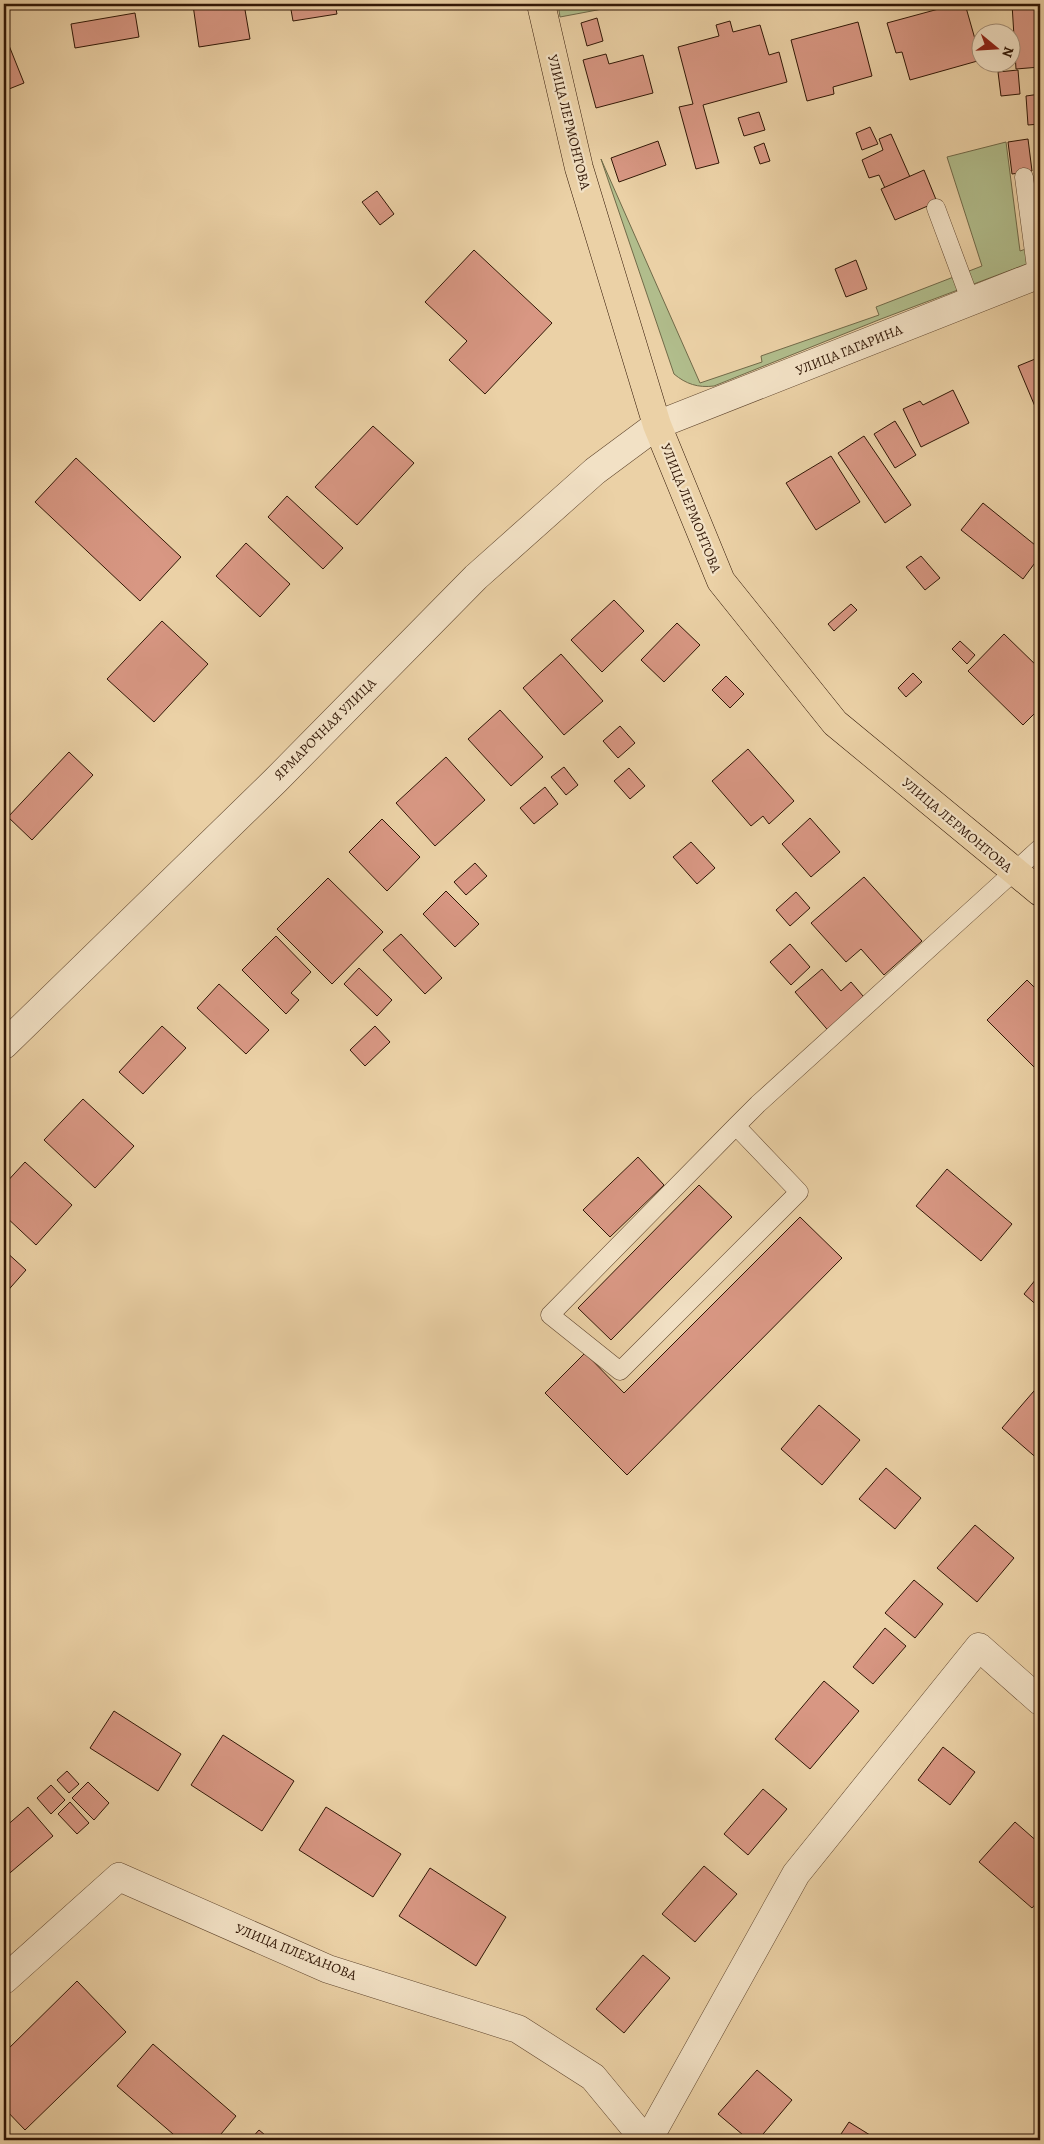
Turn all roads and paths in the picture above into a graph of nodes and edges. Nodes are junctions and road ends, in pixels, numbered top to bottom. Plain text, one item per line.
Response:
1 (541, 4) edge
2 (1024, 177) dead end
3 (936, 208) dead end
4 (1039, 275) edge
5 (971, 302) junction
6 (657, 425) junction
7 (1040, 848) edge
8 (1014, 872) junction
9 (1040, 892) edge
10 (4, 1044) edge
11 (736, 1126) junction
12 (1040, 1701) edge
13 (4, 1980) edge
14 (646, 2140) edge

1 - 6 main road, УЛИЦА ЛЕРМОНТОВА
2 - 4 lane
3 - 5 lane
4 - 5 street, УЛИЦА ГАГАРИНА
5 - 6 street, УЛИЦА ГАГАРИНА
6 - 8 main road, УЛИЦА ЛЕРМОНТОВА
6 - 10 street, ЯРМАРОЧНАЯ УЛИЦА
7 - 8 lane
8 - 9 main road, УЛИЦА ЛЕРМОНТОВА
8 - 11 lane
11 - 11 lane
12 - 14 street
13 - 14 street, УЛИЦА ПЛЕХАНОВА

